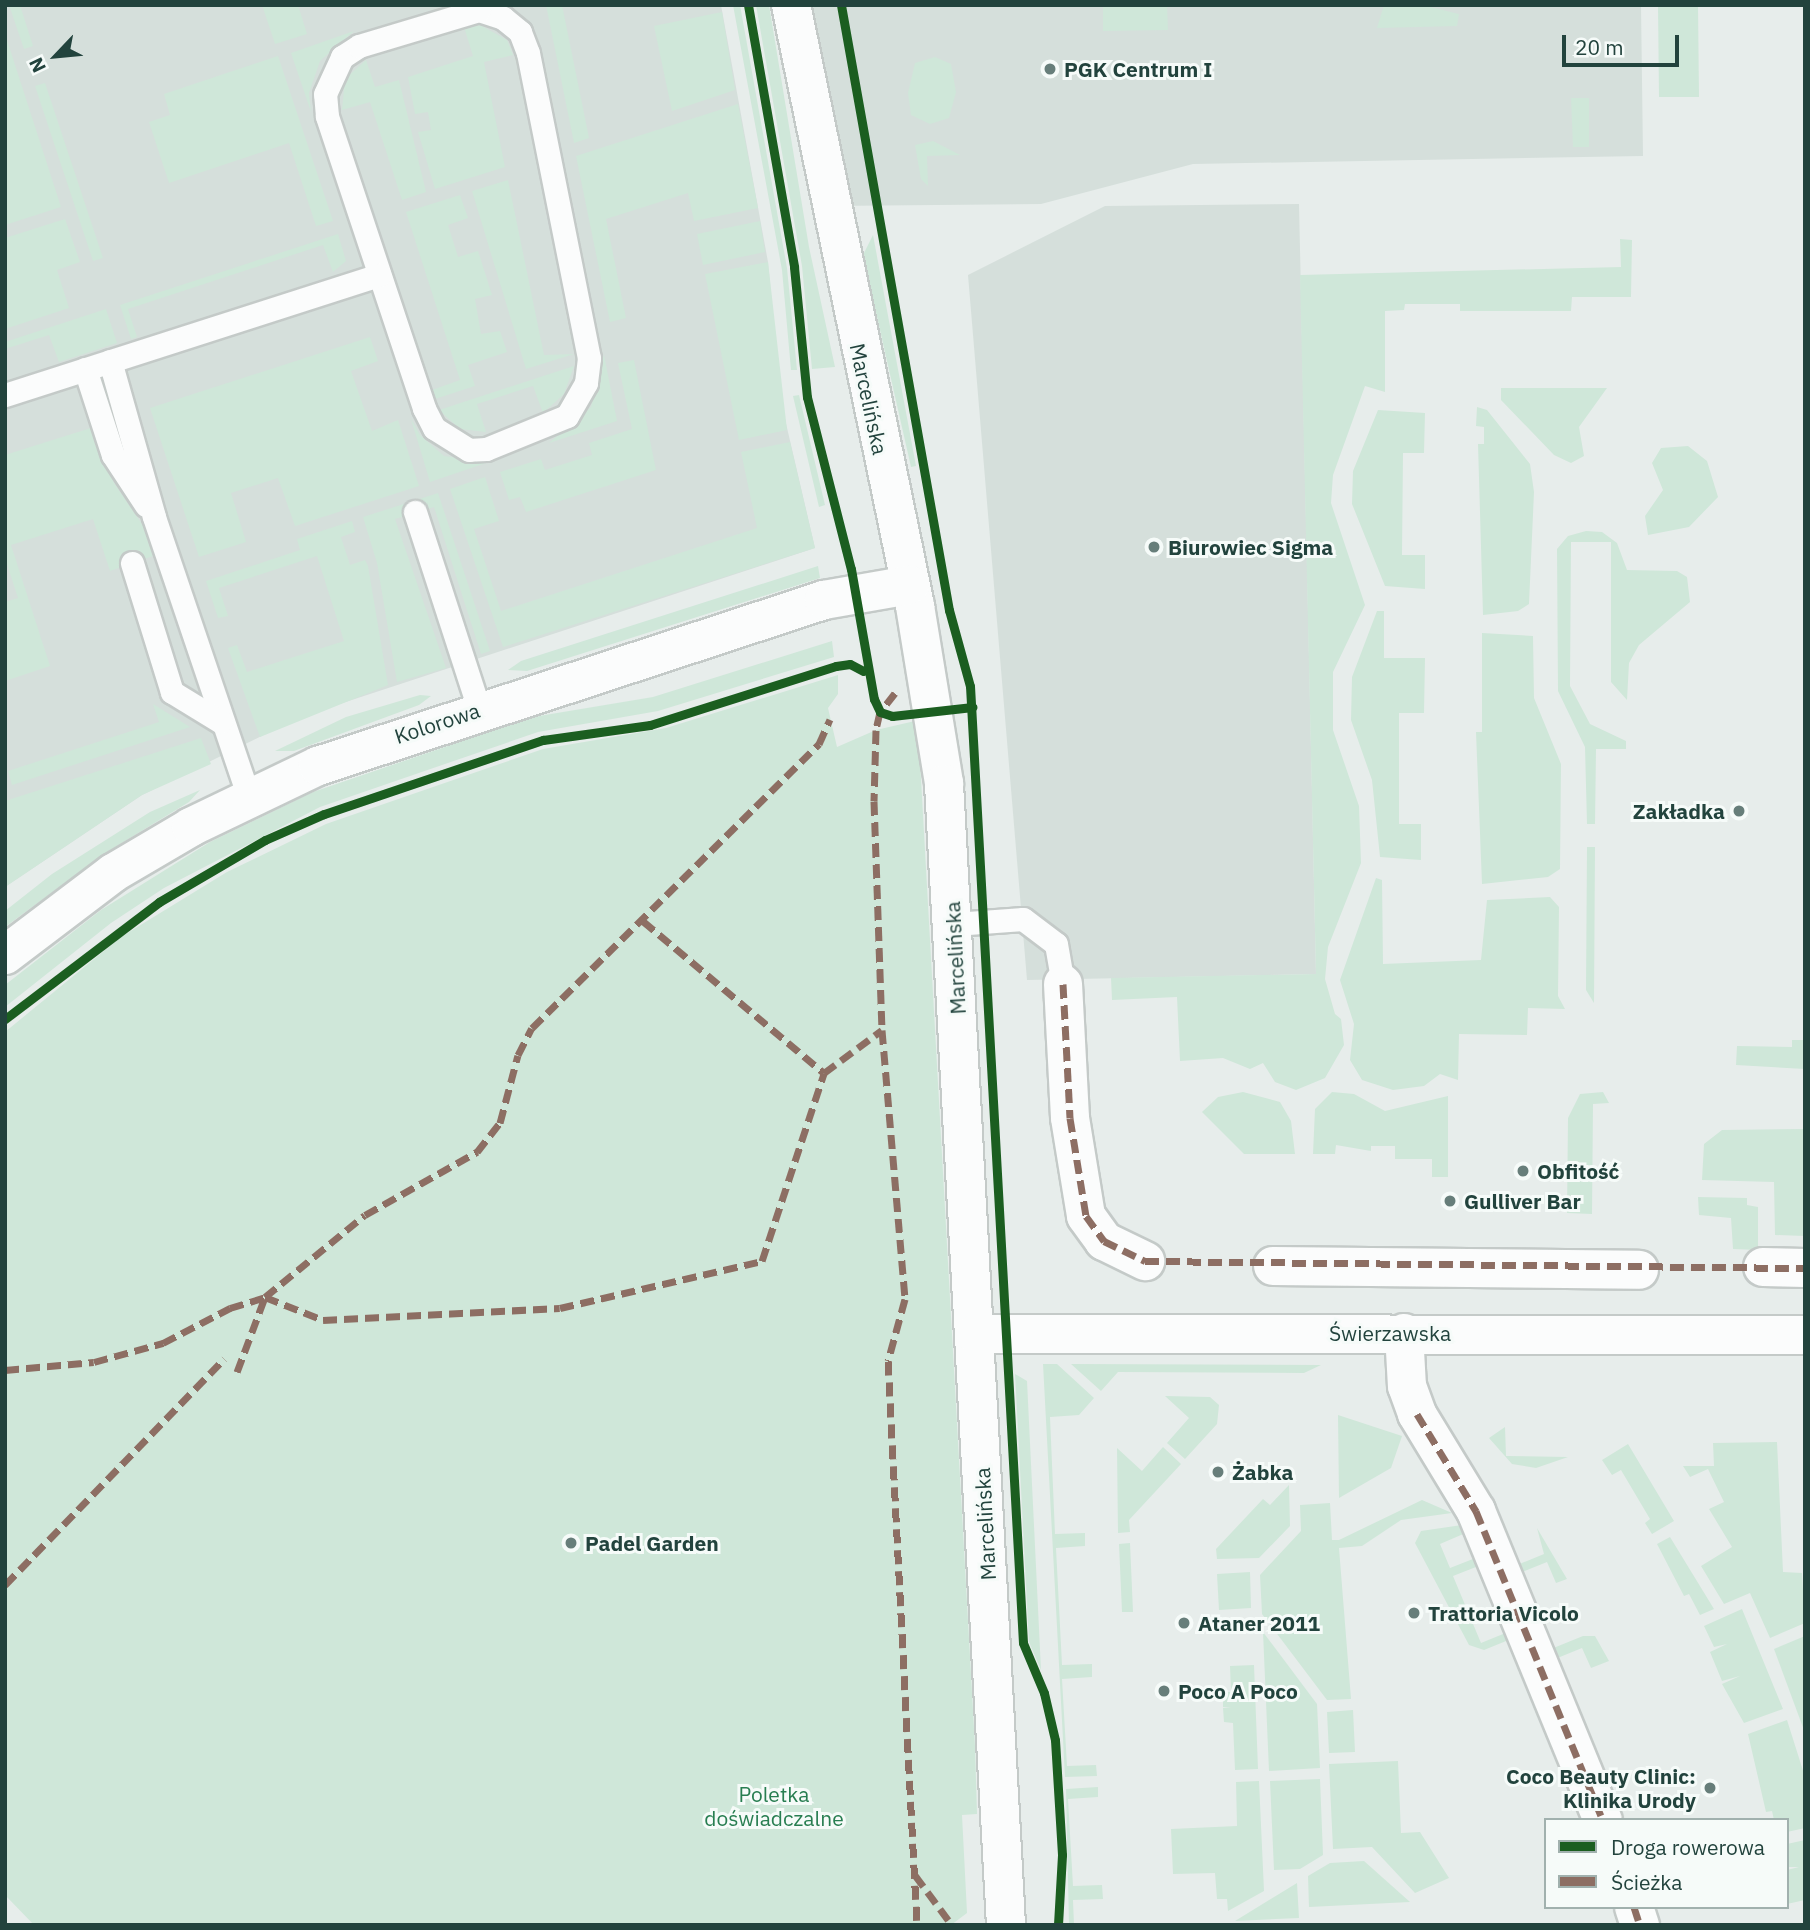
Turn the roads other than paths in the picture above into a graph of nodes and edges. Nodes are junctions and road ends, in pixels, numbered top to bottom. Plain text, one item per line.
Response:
1 (791, 5) edge
2 (379, 275) junction
3 (110, 361) junction
4 (85, 369) junction
5 (5, 395) edge
6 (415, 512) dead end
7 (154, 517) junction
8 (132, 563) dead end
9 (910, 585) junction
10 (479, 709) junction
11 (221, 722) junction
12 (249, 797) junction
13 (954, 924) junction
14 (5, 955) edge
15 (1063, 984) joint
16 (1145, 1261) dead end
17 (1273, 1266) dead end
18 (1763, 1267) dead end
19 (1805, 1268) edge
20 (1639, 1270) dead end
21 (1404, 1333) junction
22 (975, 1334) junction
23 (1805, 1335) edge
24 (1602, 1818) edge
25 (1006, 1925) edge

1 - 9 street, Marcelińska
2 - 2 lane
2 - 3 lane
3 - 4 lane
3 - 7 lane
4 - 5 lane
4 - 7 lane
6 - 10 lane
7 - 11 lane
8 - 11 lane
9 - 10 street, Kolorowa
9 - 13 street, Marcelińska
10 - 12 street, Kolorowa
11 - 12 lane
12 - 14 street, Kolorowa
13 - 15 lane
13 - 22 street, Marcelińska
15 - 16 street
17 - 20 street
18 - 19 street
21 - 22 street, Świerzawska
21 - 23 street, Świerzawska
21 - 24 street
22 - 25 street, Marcelińska

